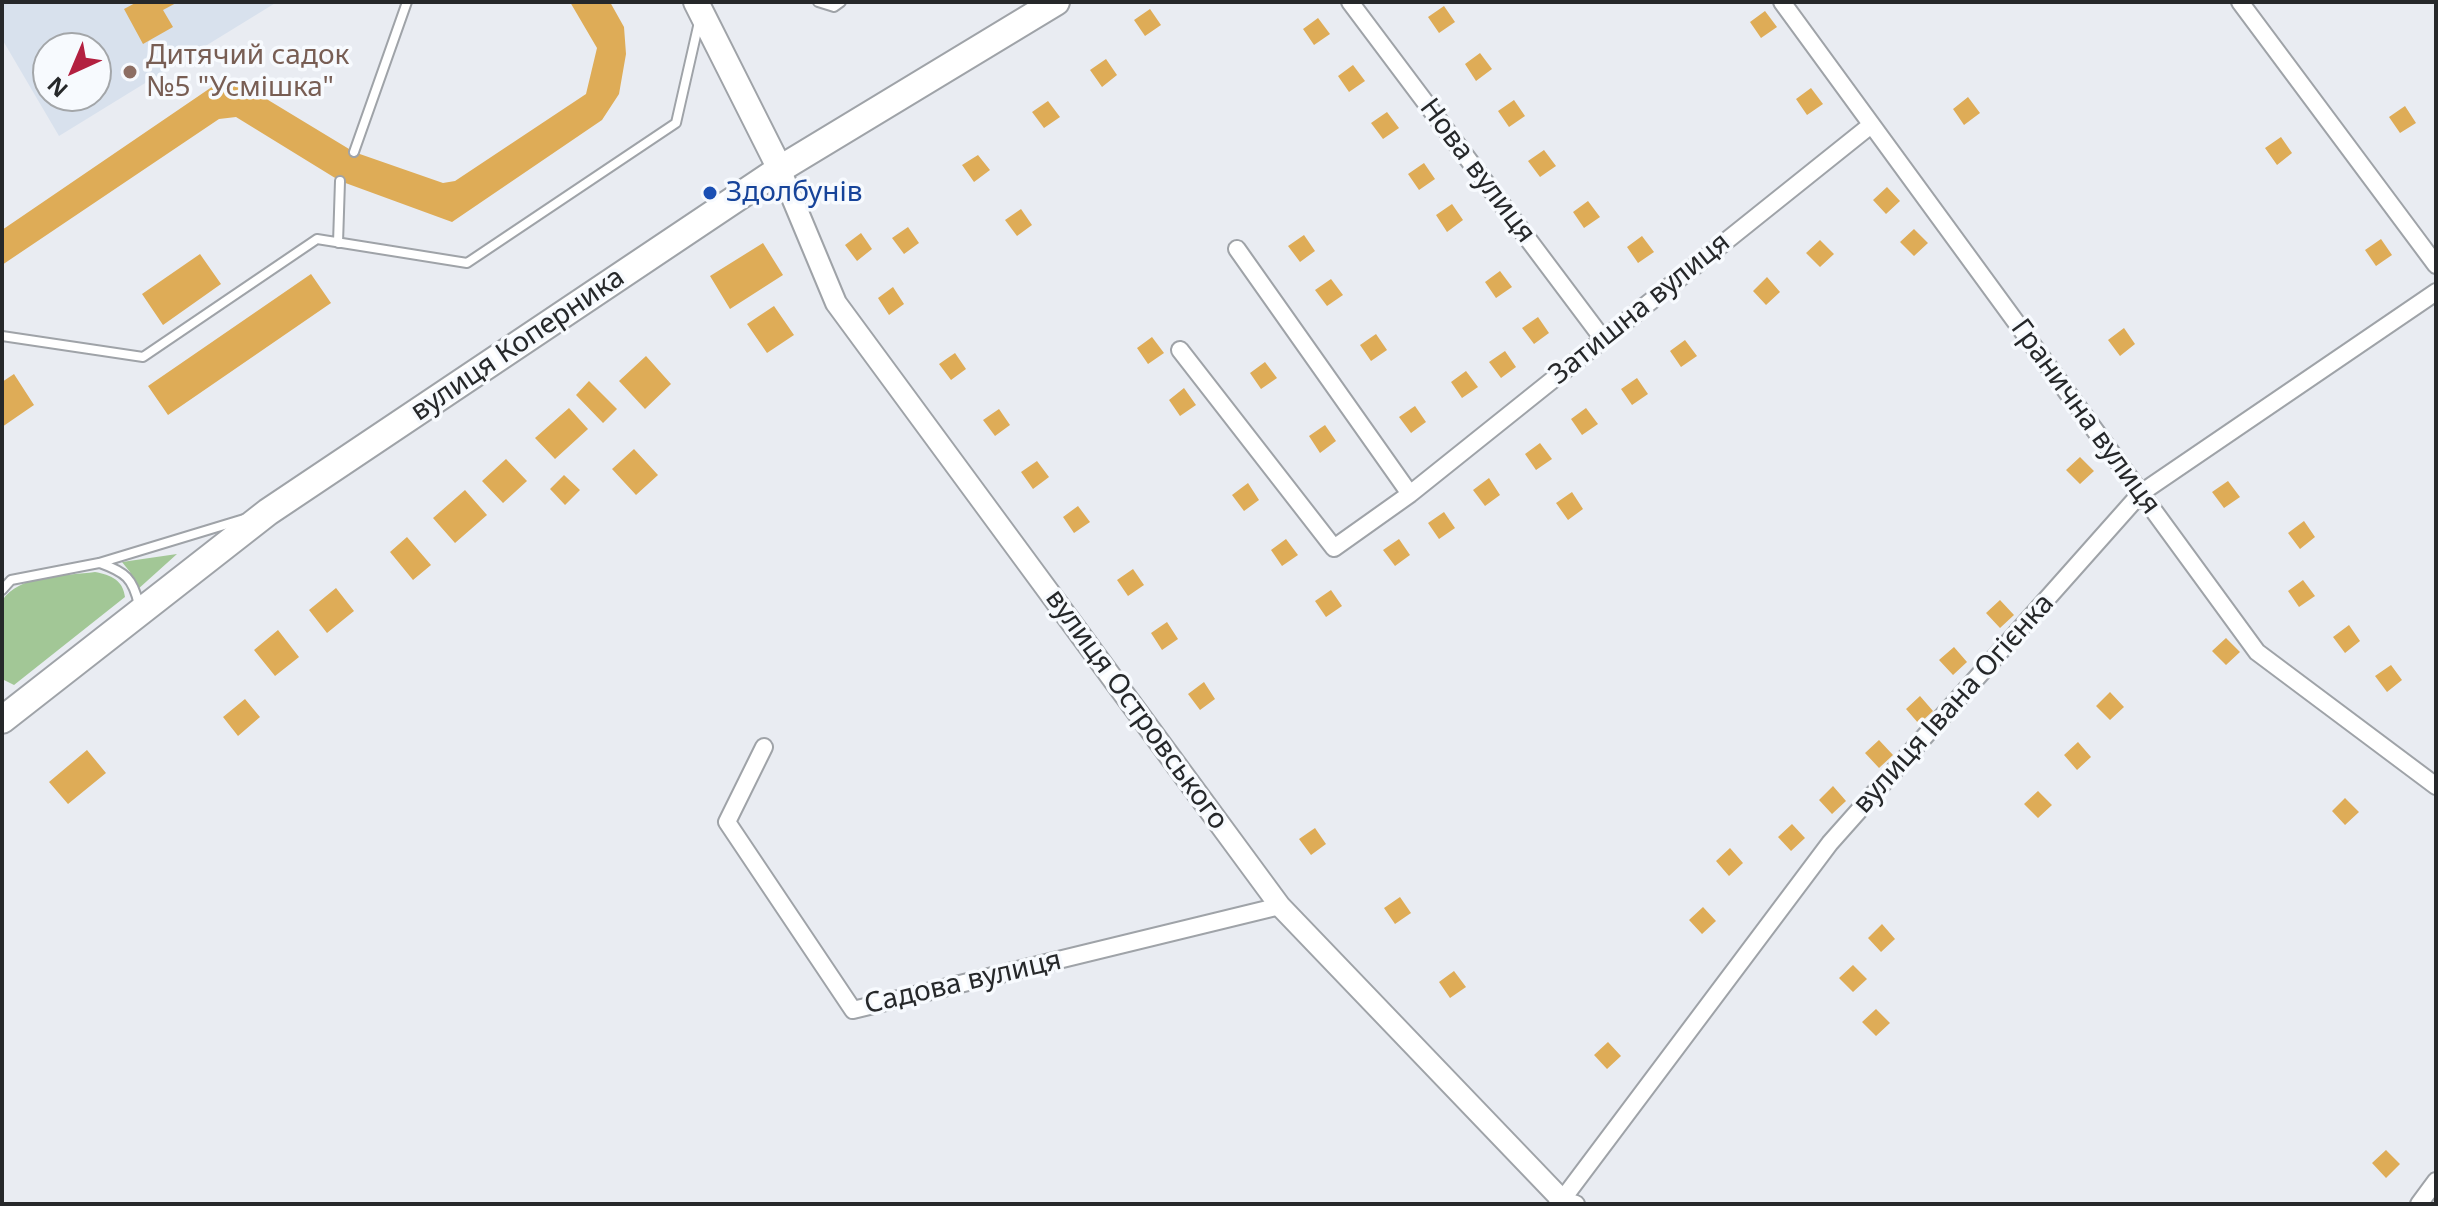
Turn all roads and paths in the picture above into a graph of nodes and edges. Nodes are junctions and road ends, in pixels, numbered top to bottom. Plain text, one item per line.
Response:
1 (407, 2) edge
2 (818, 2) edge
3 (841, 2) edge
4 (1056, 2) edge
5 (1350, 2) edge
6 (1782, 2) edge
7 (2240, 2) edge
8 (702, 7) edge
9 (1871, 125) junction
10 (354, 152) dead end
11 (780, 169) junction
12 (340, 181) dead end
13 (338, 243) junction
14 (1237, 249) dead end
15 (2436, 265) edge
16 (2436, 292) edge
17 (2, 336) edge
18 (1603, 339) junction
19 (1180, 350) dead end
20 (2141, 493) junction
21 (1410, 494) junction
22 (268, 512) junction
23 (99, 563) junction
24 (2, 590) edge
25 (141, 609) junction
26 (2, 720) edge
27 (764, 747) dead end
28 (2436, 786) edge
29 (1280, 906) junction
30 (2436, 1181) edge
31 (1565, 1203) edge
32 (2419, 1204) edge

1 - 10 lane
2 - 3 lane
4 - 11 main road, вулиця Коперника
5 - 18 street, Нова вулиця
6 - 9 street, Гранична вулиця
7 - 15 street
8 - 11 main road
8 - 13 lane
9 - 18 street, Затишна вулиця
9 - 20 street, Гранична вулиця
11 - 22 main road, вулиця Коперника
11 - 29 street, вулиця Островського
12 - 13 lane
13 - 17 lane
14 - 21 street
16 - 20 street, вулиця Івана Огієнка
18 - 21 street, Затишна вулиця
19 - 21 street, Затишна вулиця
20 - 28 street, Гранична вулиця
20 - 31 street, вулиця Івана Огієнка
22 - 23 lane
22 - 25 main road, вулиця Коперника
23 - 24 lane
23 - 25 lane
25 - 26 main road, вулиця Коперника
27 - 29 street, Садова вулиця
29 - 31 street, вулиця Островського
30 - 32 street

